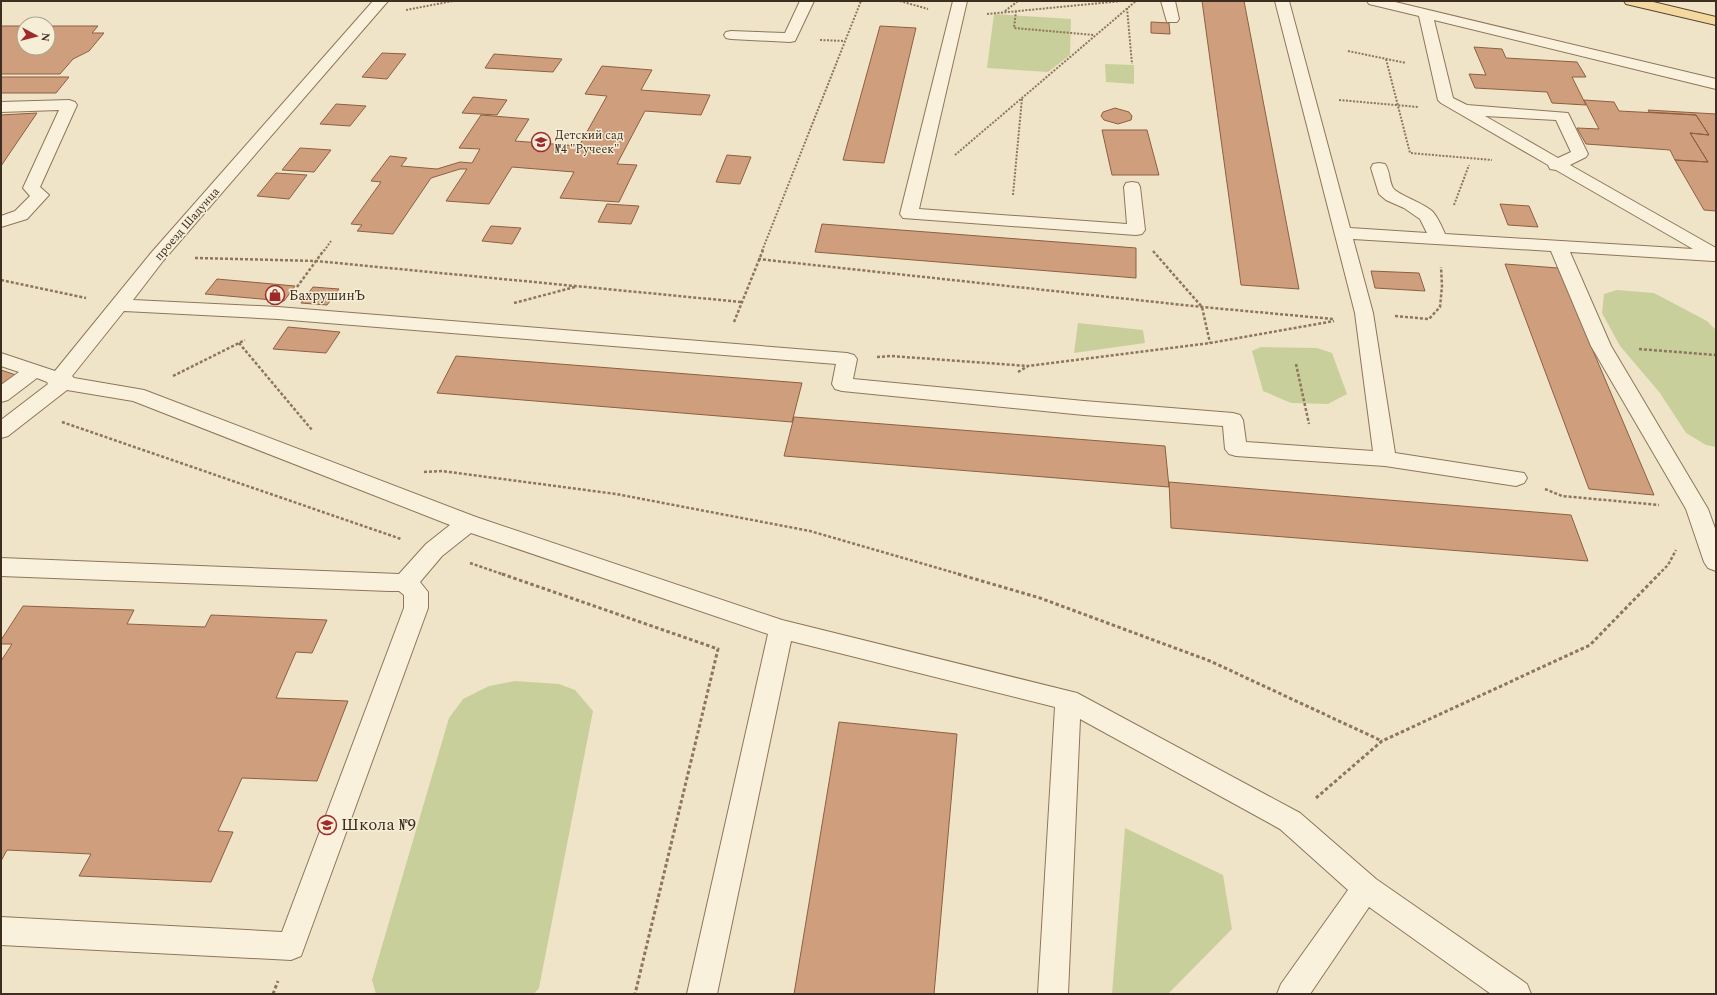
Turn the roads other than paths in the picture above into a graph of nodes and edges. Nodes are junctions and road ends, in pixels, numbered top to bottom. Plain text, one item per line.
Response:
1 (381, 1) edge
2 (807, 1) edge
3 (1168, 1) edge
4 (1282, 1) edge
5 (1374, 1) edge
6 (1631, 1) edge
7 (958, 7) edge
8 (1424, 13) junction
9 (1172, 19) dead end
10 (1716, 21) edge
11 (731, 34) dead end
12 (1716, 84) edge
13 (1, 106) edge
14 (1462, 110) junction
15 (1556, 165) junction
16 (1379, 168) dead end
17 (1132, 187) dead end
18 (1, 222) edge
19 (1343, 233) junction
20 (1441, 240) junction
21 (1559, 247) junction
22 (1716, 256) edge
23 (120, 306) junction
24 (1, 359) edge
25 (34, 370) junction
26 (62, 381) junction
27 (1, 395) edge
28 (1, 431) edge
29 (1385, 459) junction
30 (1516, 478) road end
31 (468, 523) junction
32 (1716, 562) edge
33 (1, 567) edge
34 (405, 584) junction
35 (781, 629) junction
36 (1068, 700) junction
37 (1366, 888) junction
38 (1, 931) edge
39 (702, 994) edge
40 (1053, 994) edge
41 (1292, 994) edge
42 (1516, 994) edge

1 - 23 street, проезд Шадунца
2 - 11 street
3 - 9 street
4 - 19 street
5 - 8 street
6 - 10 main road
7 - 17 street
8 - 12 street
8 - 14 street
13 - 18 street
14 - 15 street
14 - 15 street
15 - 22 street
16 - 20 street
19 - 20 street
19 - 29 street
20 - 21 street
21 - 22 street
21 - 32 street
23 - 26 street, проезд Шадунца
23 - 29 street
24 - 25 street
25 - 26 street
25 - 27 street
26 - 28 street, проезд Шадунца
26 - 31 street
29 - 30 street
31 - 34 street
31 - 35 street
33 - 34 street
34 - 38 street
35 - 36 street
35 - 39 street
36 - 37 street
36 - 40 street
37 - 41 street
37 - 42 street

